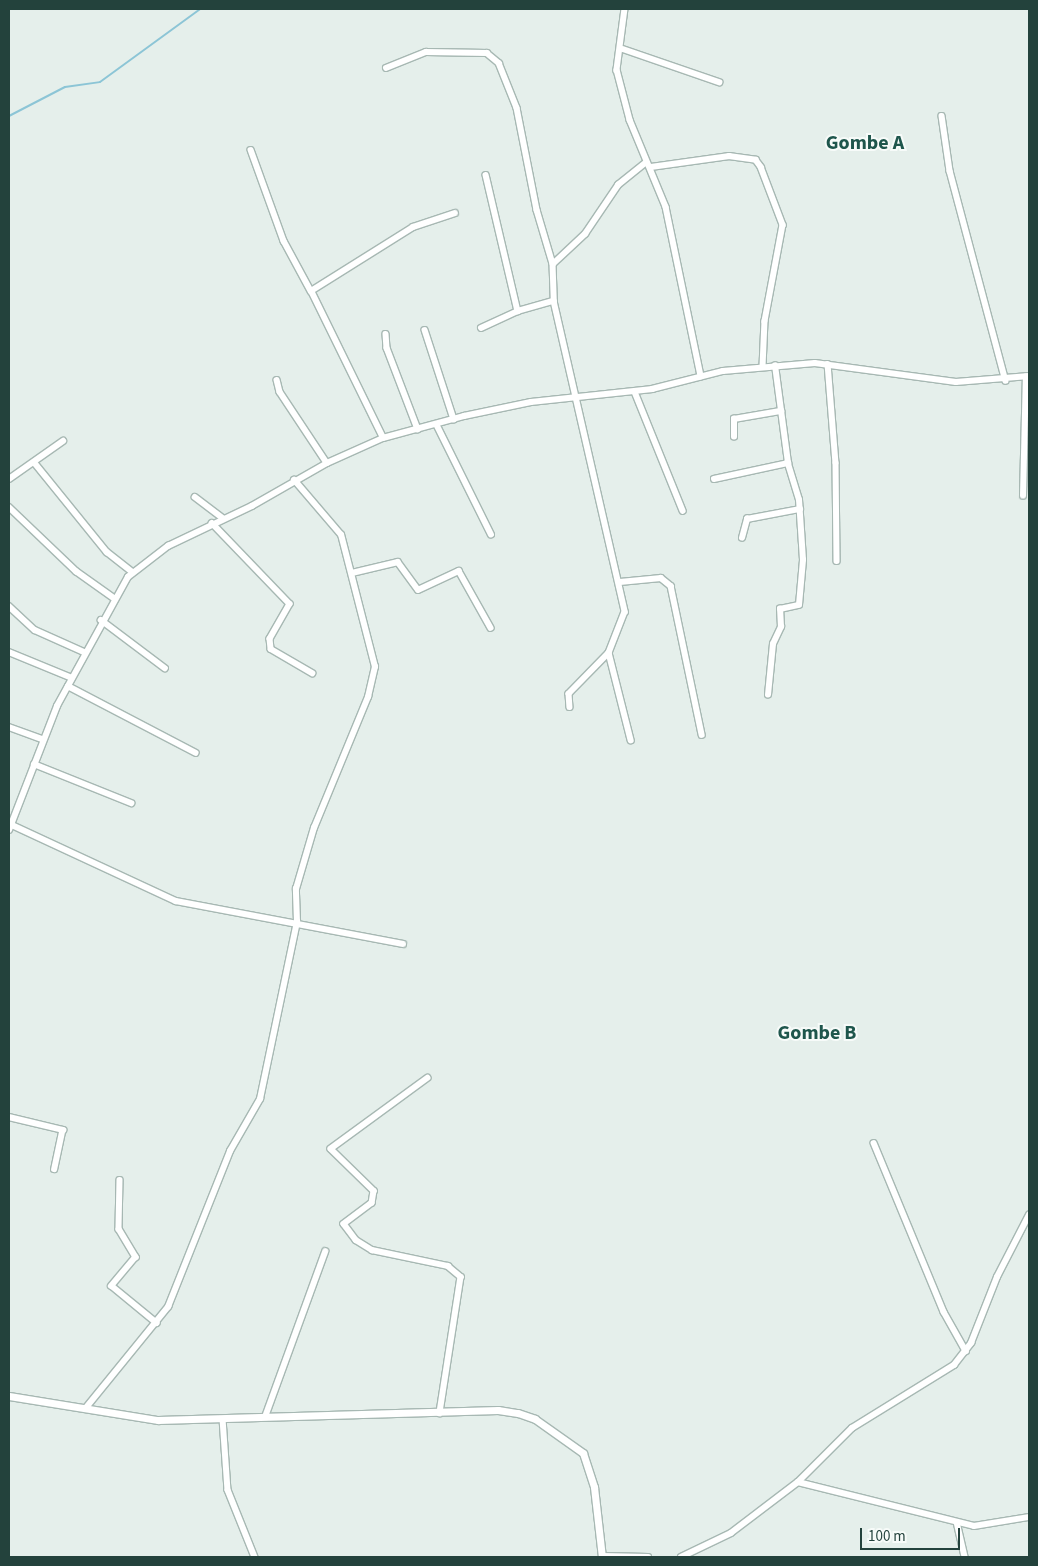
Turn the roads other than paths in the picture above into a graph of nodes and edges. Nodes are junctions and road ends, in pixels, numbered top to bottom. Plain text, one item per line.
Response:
1 (625, 9) edge
2 (622, 49) junction
3 (386, 68) dead end
4 (720, 82) dead end
5 (942, 116) dead end
6 (251, 150) dead end
7 (646, 162) junction
8 (651, 168) junction
9 (486, 175) dead end
10 (455, 213) dead end
11 (553, 264) junction
12 (312, 291) junction
13 (554, 301) junction
14 (518, 311) junction
15 (481, 328) dead end
16 (425, 330) dead end
17 (386, 334) dead end
18 (828, 364) junction
19 (775, 366) junction
20 (763, 367) junction
21 (701, 376) junction
22 (1028, 376) edge
23 (278, 380) dead end
24 (1006, 381) junction
25 (634, 392) junction
26 (577, 399) junction
27 (781, 411) junction
28 (454, 419) junction
29 (436, 425) junction
30 (418, 429) junction
31 (734, 437) dead end
32 (383, 438) junction
33 (63, 441) dead end
34 (34, 462) junction
35 (327, 463) junction
36 (788, 463) junction
37 (9, 479) edge
38 (714, 479) dead end
39 (294, 480) junction
40 (1023, 496) dead end
41 (195, 498) dead end
42 (9, 507) edge
43 (800, 509) junction
44 (683, 511) dead end
45 (223, 518) junction
46 (212, 523) junction
47 (491, 534) dead end
48 (742, 538) dead end
49 (837, 561) dead end
50 (133, 572) junction
51 (352, 573) junction
52 (620, 582) junction
53 (114, 598) junction
54 (9, 606) edge
55 (101, 620) junction
56 (491, 628) dead end
57 (9, 652) edge
58 (84, 652) junction
59 (608, 653) junction
60 (165, 668) dead end
61 (312, 673) dead end
62 (72, 678) junction
63 (68, 686) junction
64 (768, 695) dead end
65 (570, 708) dead end
66 (9, 727) edge
67 (702, 735) dead end
68 (42, 739) junction
69 (631, 740) dead end
70 (196, 753) dead end
71 (34, 764) junction
72 (131, 803) dead end
73 (10, 826) edge
74 (298, 922) junction
75 (403, 944) dead end
76 (428, 1078) dead end
77 (9, 1117) edge
78 (874, 1143) dead end
79 (55, 1169) dead end
80 (120, 1180) dead end
81 (1029, 1215) edge
82 (325, 1252) dead end
83 (157, 1323) junction
84 (966, 1351) junction
85 (9, 1396) edge
86 (85, 1410) junction
87 (440, 1413) junction
88 (266, 1417) junction
89 (223, 1419) junction
90 (798, 1482) junction
91 (1029, 1517) edge
92 (957, 1522) junction
93 (255, 1557) edge
94 (602, 1557) edge
95 (648, 1557) edge
96 (681, 1557) edge
97 (965, 1557) edge

1 - 2 street
2 - 4 street
2 - 7 street
3 - 11 street
5 - 24 street
6 - 12 street
7 - 8 street
7 - 11 street
8 - 20 street
8 - 21 street
9 - 14 street
10 - 12 street
11 - 13 street
12 - 32 street
13 - 14 street
13 - 26 street
14 - 15 street
16 - 28 street
17 - 30 street
18 - 19 street
18 - 24 street
18 - 49 street
19 - 20 street
19 - 27 street
20 - 21 street
21 - 25 street
22 - 24 street
22 - 40 street
23 - 35 street
25 - 26 street
25 - 44 street
26 - 28 street
26 - 52 street
27 - 31 street
27 - 36 street
28 - 29 street
29 - 30 street
29 - 47 street
30 - 32 street
32 - 35 street
33 - 34 street
34 - 37 street
34 - 50 street
35 - 39 street
36 - 38 street
36 - 43 street
39 - 45 street
39 - 51 street
41 - 45 street
42 - 53 street
43 - 48 street
43 - 64 street
45 - 46 street
46 - 50 street
46 - 61 street
50 - 53 street
51 - 56 street
51 - 74 street
52 - 59 street
52 - 67 street
53 - 55 street
54 - 58 street
55 - 58 street
55 - 60 street
57 - 62 street
58 - 62 street
59 - 65 street
59 - 69 street
62 - 63 street
63 - 68 street
63 - 70 street
66 - 68 street
68 - 71 street
71 - 72 street
71 - 73 street
73 - 74 street
74 - 75 street
74 - 83 street
76 - 87 street
77 - 79 street
78 - 84 street
80 - 83 street
81 - 84 street
82 - 88 street
83 - 86 street
84 - 90 street
85 - 86 street
86 - 89 street
87 - 88 street
87 - 94 street
88 - 89 street
89 - 93 street
90 - 92 street
90 - 96 street
91 - 92 street
92 - 97 street
94 - 95 street

